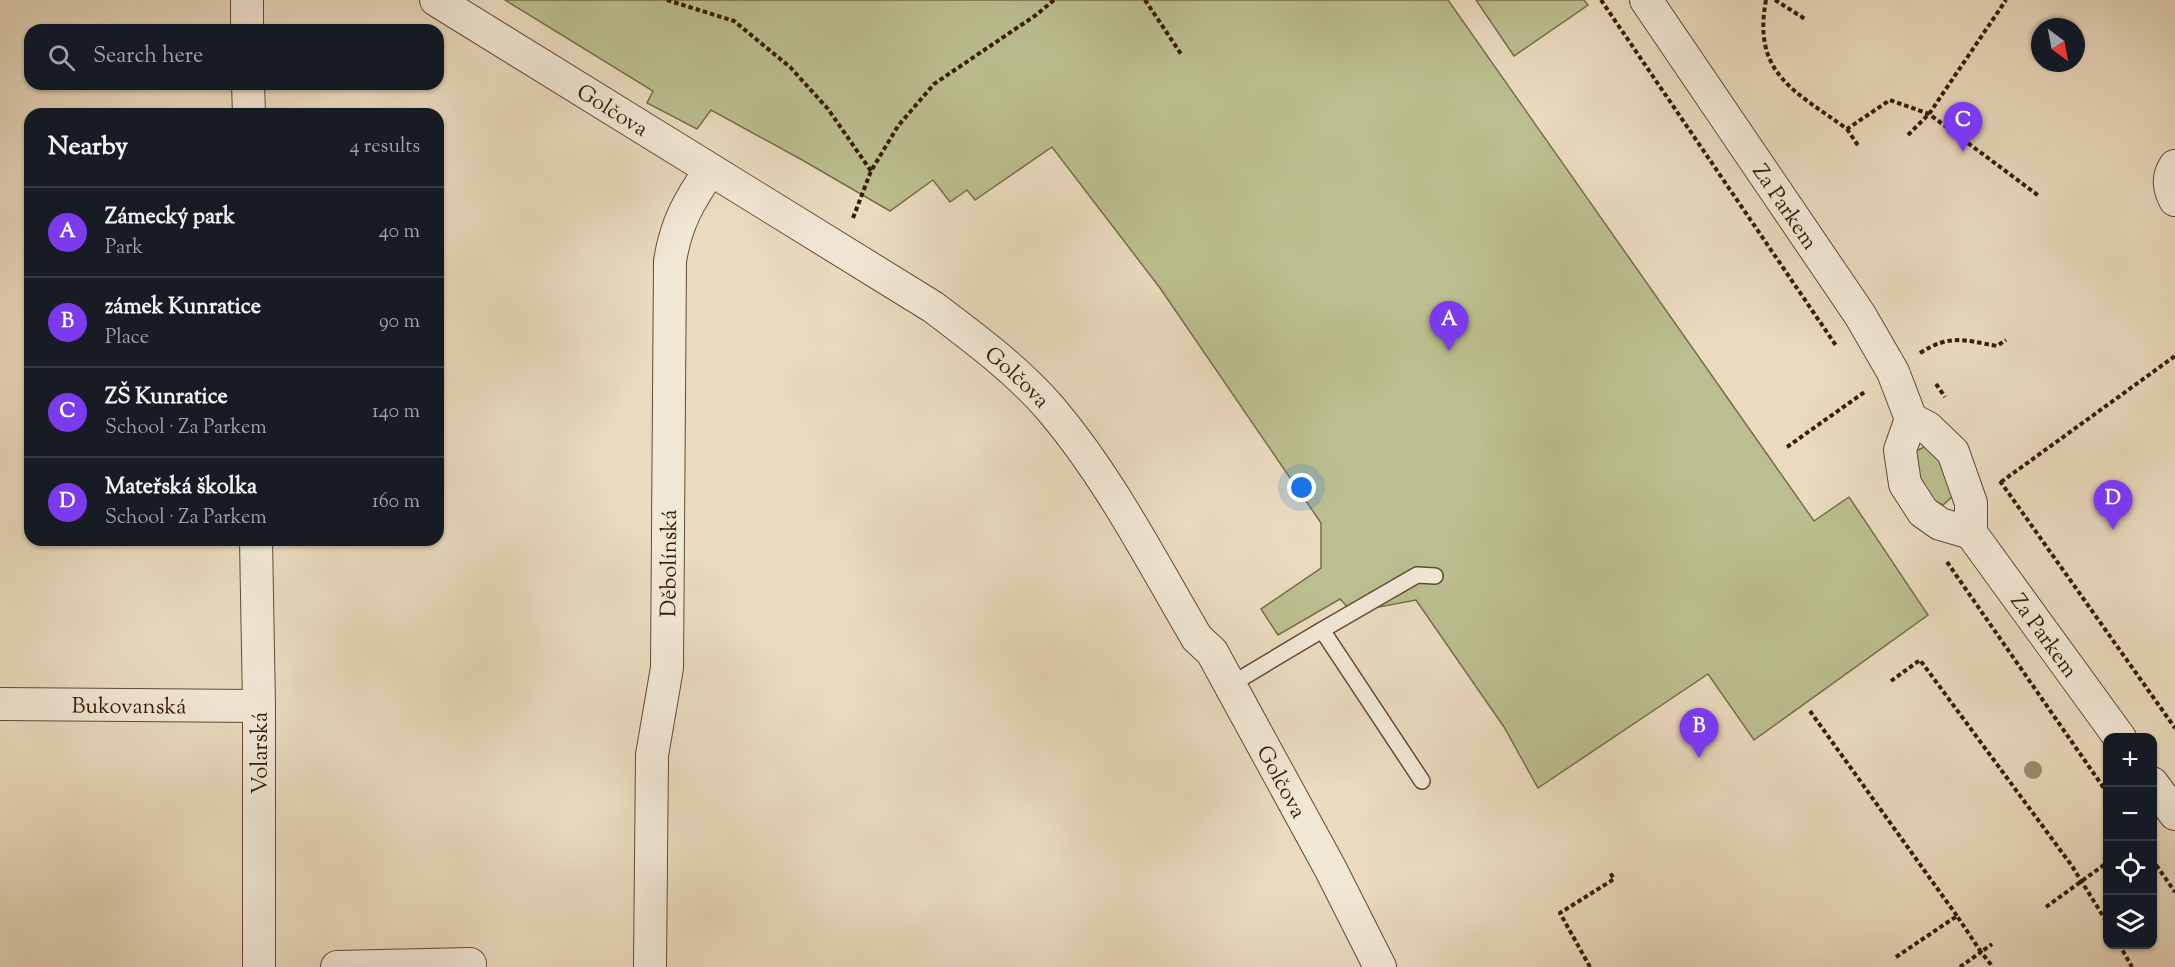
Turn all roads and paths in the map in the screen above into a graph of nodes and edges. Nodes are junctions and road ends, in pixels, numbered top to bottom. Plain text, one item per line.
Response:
1 (247, 0) edge
2 (436, 0) edge
3 (667, 0) edge
4 (1054, 0) edge
5 (1145, 0) edge
6 (1601, 0) edge
7 (1646, 0) edge
8 (1766, 0) edge
9 (1775, 0) edge
10 (2006, 0) edge
11 (1805, 19) dead end
12 (247, 24) edge
13 (1182, 54) dead end
14 (248, 90) edge
15 (249, 108) edge
16 (1929, 114) junction
17 (1847, 129) junction
18 (1908, 135) dead end
19 (1859, 147) dead end
20 (710, 170) junction
21 (871, 171) junction
22 (2038, 196) dead end
23 (839, 249) junction
24 (2006, 340) dead end
25 (1840, 352) dead end
26 (1917, 355) dead end
27 (2175, 356) edge
28 (1871, 398) dead end
29 (1911, 419) junction
30 (1787, 447) dead end
31 (1971, 518) junction
32 (256, 546) edge
33 (1942, 554) dead end
34 (1435, 576) dead end
35 (1322, 630) junction
36 (1891, 681) dead end
37 (1230, 685) junction
38 (0, 704) edge
39 (260, 706) junction
40 (1810, 711) dead end
41 (2117, 733) edge
42 (1422, 781) dead end
43 (2103, 787) edge
44 (2155, 787) edge
45 (2175, 814) edge
46 (2103, 865) edge
47 (2157, 866) edge
48 (1609, 871) dead end
49 (2082, 880) junction
50 (2175, 892) edge
51 (2046, 907) dead end
52 (1957, 915) junction
53 (2103, 916) edge
54 (1992, 944) dead end
55 (2121, 949) edge
56 (1982, 952) junction
57 (1896, 957) dead end
58 (470, 964) dead end
59 (259, 967) edge
60 (337, 967) edge
61 (650, 967) edge
62 (1380, 967) edge
63 (1590, 967) edge
64 (1960, 967) edge
65 (1993, 967) edge
66 (2132, 967) edge

1 - 12 street
2 - 20 street, Golčova
3 - 21 path
4 - 21 path
5 - 13 path
6 - 25 path
7 - 29 street, Za Parkem
8 - 17 path
9 - 11 path
10 - 16 path
14 - 15 street
16 - 17 path
16 - 18 path
16 - 22 path
17 - 19 path
20 - 23 street, Golčova
20 - 61 street, Děbolínská
21 - 23 path
23 - 37 street, Golčova
24 - 26 path
27 - 31 path
28 - 30 path
29 - 31 street, Za Parkem
29 - 31 street
31 - 41 street, Za Parkem
32 - 39 street, Volarská
33 - 43 path
34 - 35 lane
35 - 37 lane
35 - 42 lane
36 - 49 path
37 - 62 street, Golčova
38 - 39 street, Bukovanská
39 - 59 street, Volarská
40 - 52 path
44 - 45 street
46 - 49 path
47 - 50 path
48 - 63 path
49 - 51 path
49 - 53 path
52 - 56 path
52 - 57 path
54 - 56 path
55 - 66 path
56 - 64 path
56 - 65 path
58 - 60 street

